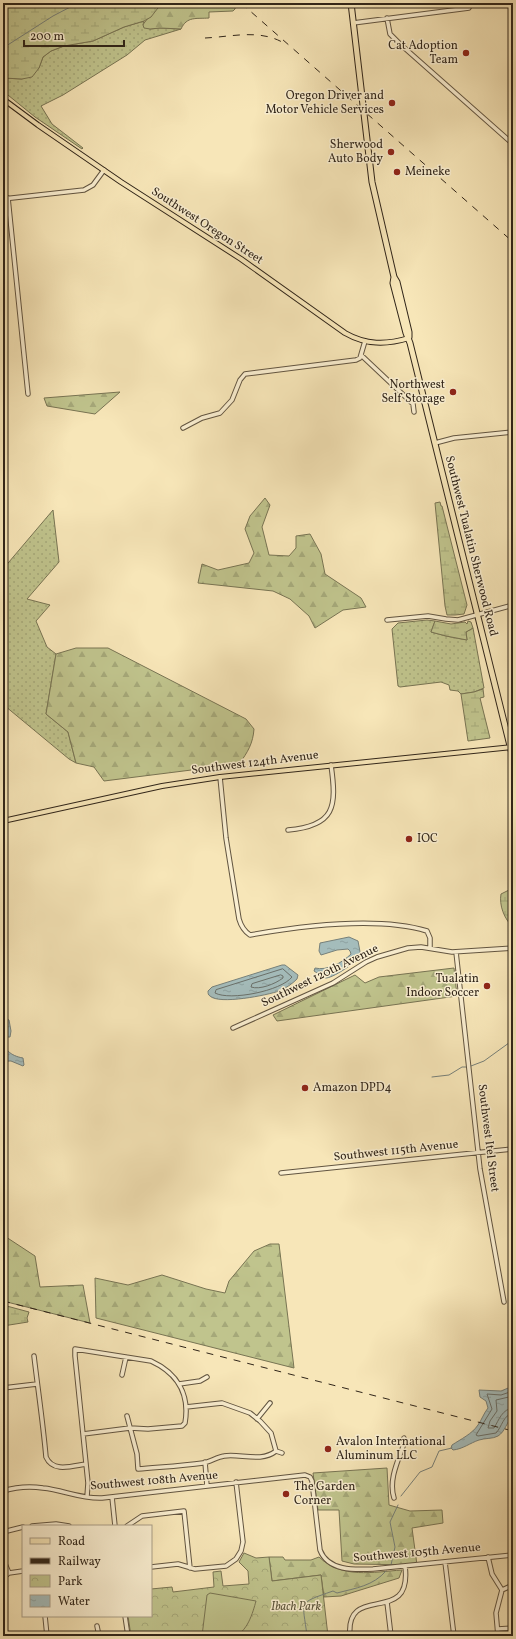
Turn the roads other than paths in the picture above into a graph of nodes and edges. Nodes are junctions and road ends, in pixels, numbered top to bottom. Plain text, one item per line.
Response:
1 (351, 3) edge
2 (470, 3) edge
3 (387, 18) junction
4 (353, 23) junction
5 (3, 99) edge
6 (513, 144) edge
7 (104, 170) junction
8 (8, 198) junction
9 (3, 199) edge
10 (409, 338) junction
11 (365, 341) junction
12 (361, 355) junction
13 (28, 394) dead end
14 (414, 412) dead end
15 (183, 428) dead end
16 (513, 432) edge
17 (435, 443) junction
18 (513, 605) edge
19 (478, 615) junction
20 (387, 620) dead end
21 (512, 747) edge
22 (513, 758) edge
23 (331, 765) junction
24 (220, 776) junction
25 (3, 821) edge
26 (288, 830) dead end
27 (430, 948) junction
28 (513, 948) edge
29 (456, 952) junction
30 (233, 1028) dead end
31 (513, 1149) edge
32 (478, 1152) junction
33 (281, 1173) dead end
34 (504, 1302) dead end
35 (34, 1356) dead end
36 (126, 1357) junction
37 (122, 1375) dead end
38 (207, 1377) dead end
39 (37, 1384) junction
40 (179, 1384) junction
41 (3, 1388) edge
42 (270, 1403) dead end
43 (186, 1407) junction
44 (127, 1416) dead end
45 (257, 1419) junction
46 (130, 1428) junction
47 (83, 1434) junction
48 (404, 1438) dead end
49 (3, 1448) edge
50 (276, 1451) junction
51 (282, 1453) dead end
52 (4, 1457) dead end
53 (205, 1462) junction
54 (86, 1464) junction
55 (236, 1482) junction
56 (207, 1486) junction
57 (3, 1491) edge
58 (112, 1496) junction
59 (87, 1497) junction
60 (394, 1498) dead end
61 (46, 1525) edge
62 (65, 1525) edge
63 (115, 1525) edge
64 (128, 1525) edge
65 (22, 1527) edge
66 (3, 1532) edge
67 (513, 1555) edge
68 (488, 1557) junction
69 (3, 1559) edge
70 (324, 1559) joint
71 (445, 1562) junction
72 (405, 1566) junction
73 (152, 1567) edge
74 (190, 1568) junction
75 (22, 1571) edge
76 (9, 1573) junction
77 (3, 1578) edge
78 (513, 1585) edge
79 (502, 1590) junction
80 (388, 1602) junction
81 (45, 1617) edge
82 (125, 1617) edge
83 (97, 1626) dead end
84 (513, 1628) edge
85 (498, 1629) junction
86 (47, 1636) edge
87 (99, 1636) edge
88 (128, 1636) edge
89 (350, 1636) edge
90 (391, 1636) edge
91 (454, 1636) edge
92 (498, 1636) edge

1 - 4 highway, Southwest Tualatin Sherwood Road
2 - 3 street
3 - 4 street
3 - 6 street
4 - 10 highway, Southwest Tualatin Sherwood Road
5 - 7 main road, Southwest Oregon Street
7 - 8 street
7 - 11 main road, Southwest Oregon Street
8 - 9 street
8 - 13 street
10 - 11 main road, Southwest Oregon Street
10 - 17 highway, Southwest Tualatin Sherwood Road
11 - 12 street
12 - 14 street
12 - 15 street
16 - 17 street
17 - 19 highway, Southwest Tualatin Sherwood Road
18 - 19 street
19 - 20 street
19 - 21 highway, Southwest Tualatin Sherwood Road
21 - 22 highway, Southwest Tualatin Sherwood Road
21 - 23 main road, Southwest 124th Avenue
23 - 24 main road, Southwest 124th Avenue
23 - 26 street
24 - 25 main road, Southwest 124th Avenue
24 - 27 street
27 - 29 street, Southwest 120th Avenue
27 - 30 street, Southwest 120th Avenue
28 - 29 street, Southwest 120th Avenue
29 - 32 street, Southwest Itel Street
31 - 32 street, Southwest 115th Avenue
32 - 33 street, Southwest 115th Avenue
32 - 34 street, Southwest Itel Street
35 - 39 street
36 - 37 street
36 - 40 street
36 - 47 street
38 - 40 street
39 - 41 street
39 - 54 street
40 - 43 street
42 - 45 street
43 - 45 street
43 - 46 street
44 - 46 street
45 - 50 street
46 - 47 street
46 - 53 street
47 - 54 street
48 - 60 street
49 - 52 street
50 - 51 street
50 - 53 street
53 - 56 street
54 - 59 street
55 - 56 street, Southwest 108th Avenue
55 - 70 street, Southwest 108th Avenue
55 - 74 street
56 - 58 street, Southwest 108th Avenue
57 - 59 street, Southwest 108th Avenue
58 - 59 street, Southwest 108th Avenue
58 - 63 street
61 - 62 street
64 - 74 street
65 - 66 street
67 - 68 street, Southwest 105th Avenue
68 - 71 street, Southwest 105th Avenue
68 - 79 street
69 - 76 street
70 - 72 street, Southwest 105th Avenue
71 - 72 street, Southwest 105th Avenue
71 - 91 street
72 - 80 street
73 - 74 street
75 - 76 street
76 - 77 street
78 - 79 street
79 - 85 street
80 - 89 street
80 - 90 street
81 - 86 street
82 - 88 street
83 - 87 street
84 - 85 street
85 - 92 street

